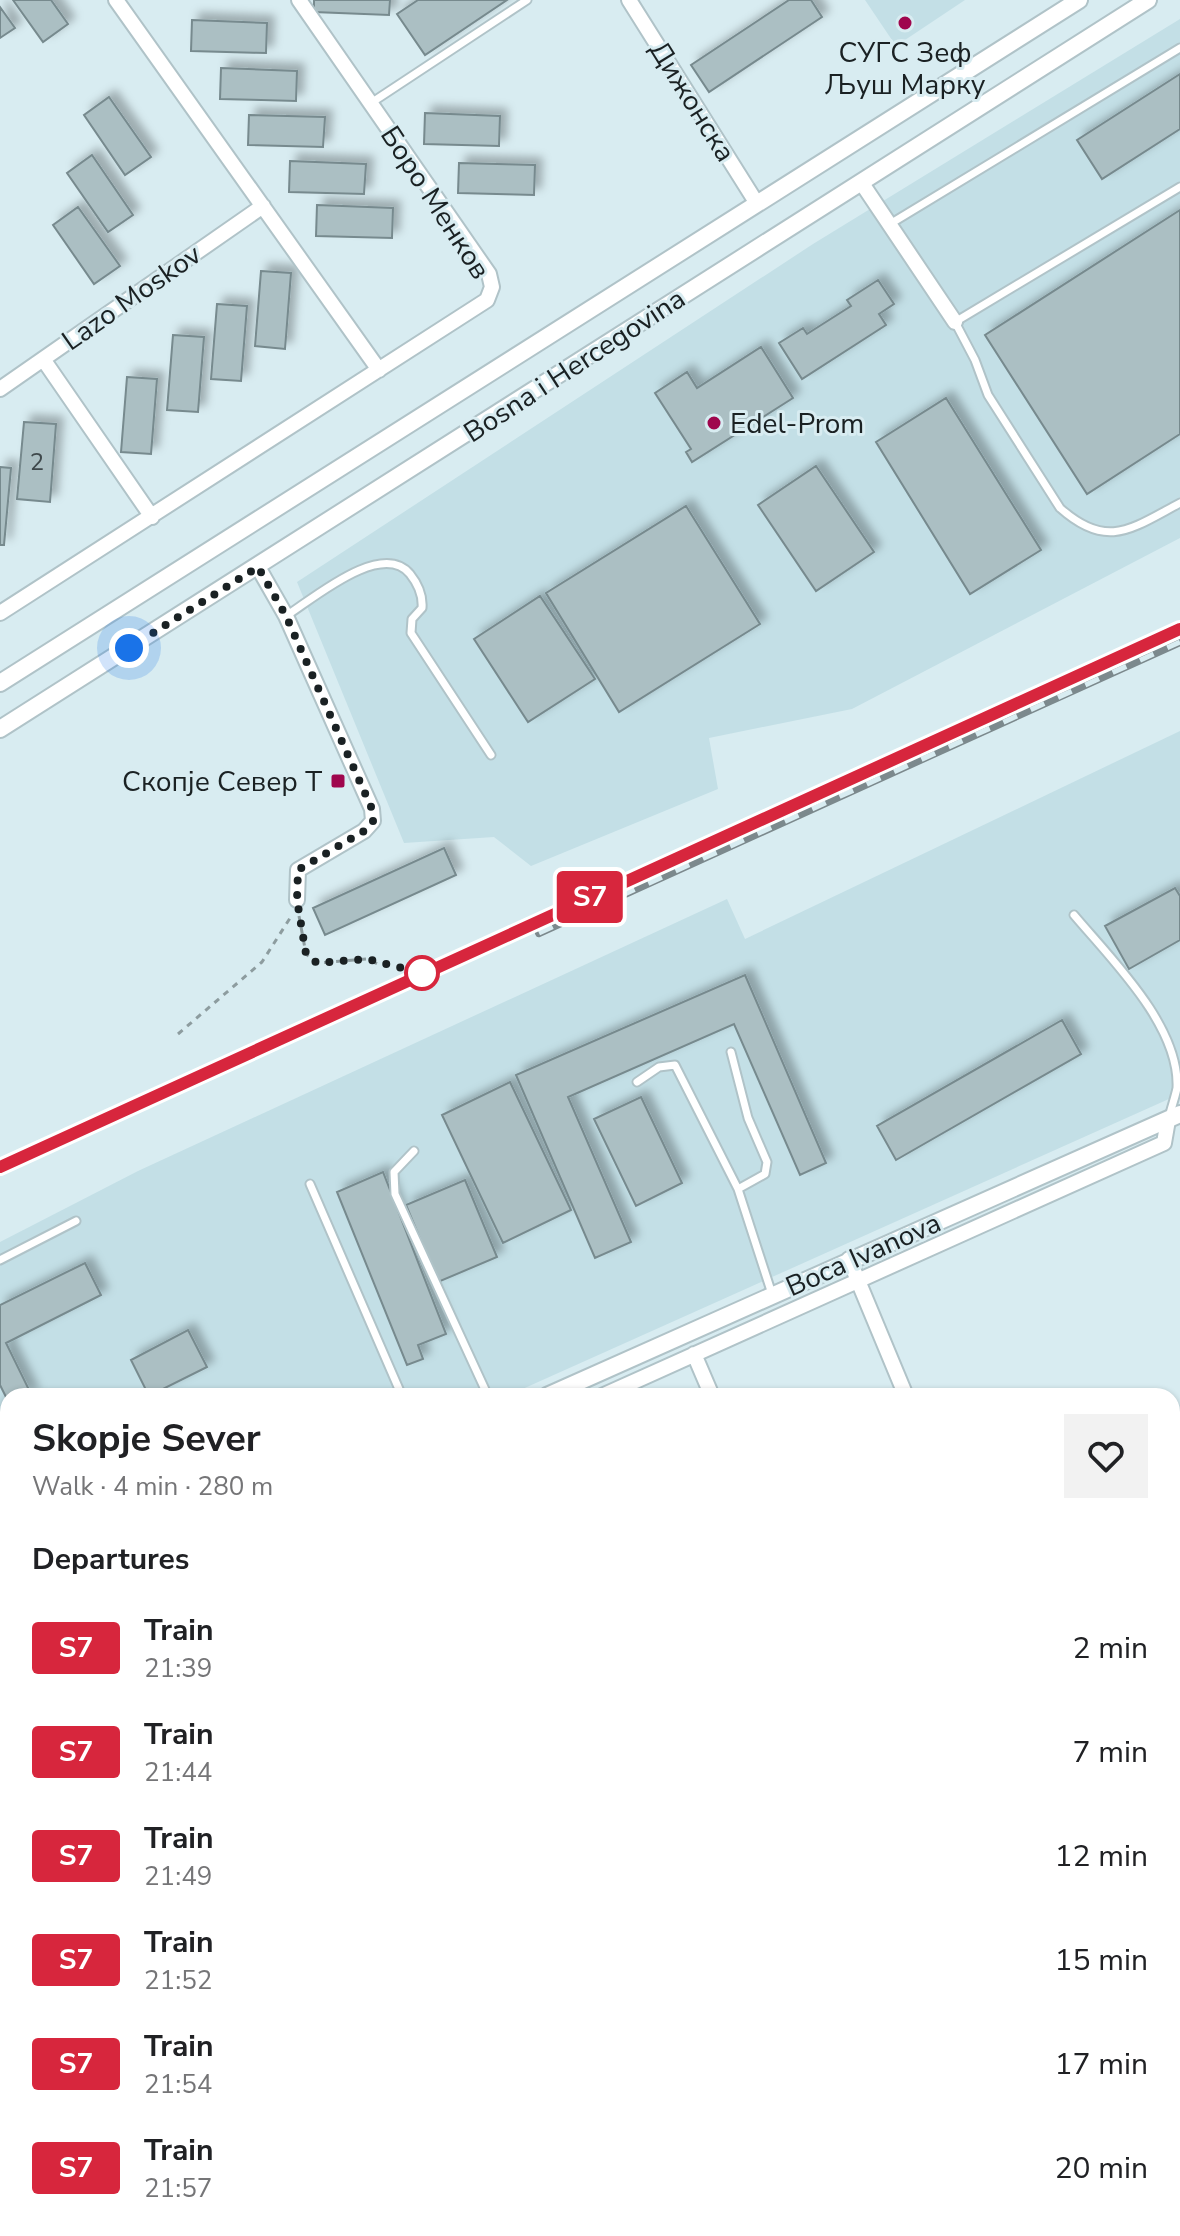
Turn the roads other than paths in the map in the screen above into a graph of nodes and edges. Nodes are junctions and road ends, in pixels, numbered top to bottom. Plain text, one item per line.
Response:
1 (116, 0) edge
2 (299, 0) edge
3 (527, 0) edge
4 (629, 0) edge
5 (1079, 0) edge
6 (1148, 0) edge
7 (1180, 48) edge
8 (371, 103) junction
9 (861, 182) junction
10 (1180, 187) edge
11 (756, 202) junction
12 (263, 206) junction
13 (890, 224) junction
14 (955, 322) junction
15 (43, 359) junction
16 (379, 370) junction
17 (0, 389) edge
18 (1180, 503) edge
19 (152, 517) junction
20 (258, 567) junction
21 (0, 613) edge
22 (286, 616) junction
23 (0, 683) edge
24 (0, 729) edge
25 (491, 755) dead end
26 (297, 900) road end
27 (1074, 915) dead end
28 (731, 1052) dead end
29 (637, 1082) dead end
30 (1174, 1117) edge
31 (414, 1151) dead end
32 (310, 1184) dead end
33 (738, 1189) junction
34 (76, 1221) dead end
35 (849, 1259) junction
36 (0, 1260) edge
37 (857, 1281) junction
38 (772, 1294) junction
39 (694, 1354) junction
40 (399, 1388) edge
41 (484, 1388) edge
42 (565, 1388) edge
43 (620, 1388) edge
44 (709, 1388) edge
45 (903, 1388) edge

1 - 12 street
2 - 8 street, Боро Менков
3 - 8 lane
4 - 11 street, Дижонска
5 - 11 street, Bosna i Hercegovina
6 - 9 street, Bosna i Hercegovina
7 - 13 lane
8 - 16 street, Боро Менков
9 - 13 street
9 - 20 street, Bosna i Hercegovina
10 - 14 lane
11 - 23 street, Bosna i Hercegovina
12 - 15 street, Lazo Moskov
12 - 16 street
13 - 14 street
14 - 18 lane
15 - 17 street, Lazo Moskov
15 - 19 street
16 - 19 street, Боро Менков
19 - 21 street, Боро Менков
20 - 22 street
20 - 24 street, Bosna i Hercegovina
22 - 25 lane
22 - 26 street
27 - 30 lane
28 - 33 lane
29 - 33 lane
30 - 35 street, Boca Ivanova
30 - 37 street
31 - 41 lane
32 - 40 lane
33 - 38 lane
34 - 36 lane
35 - 37 street
35 - 38 street, Boca Ivanova
37 - 39 street
37 - 45 street
38 - 42 street, Boca Ivanova
39 - 43 street
39 - 44 street

